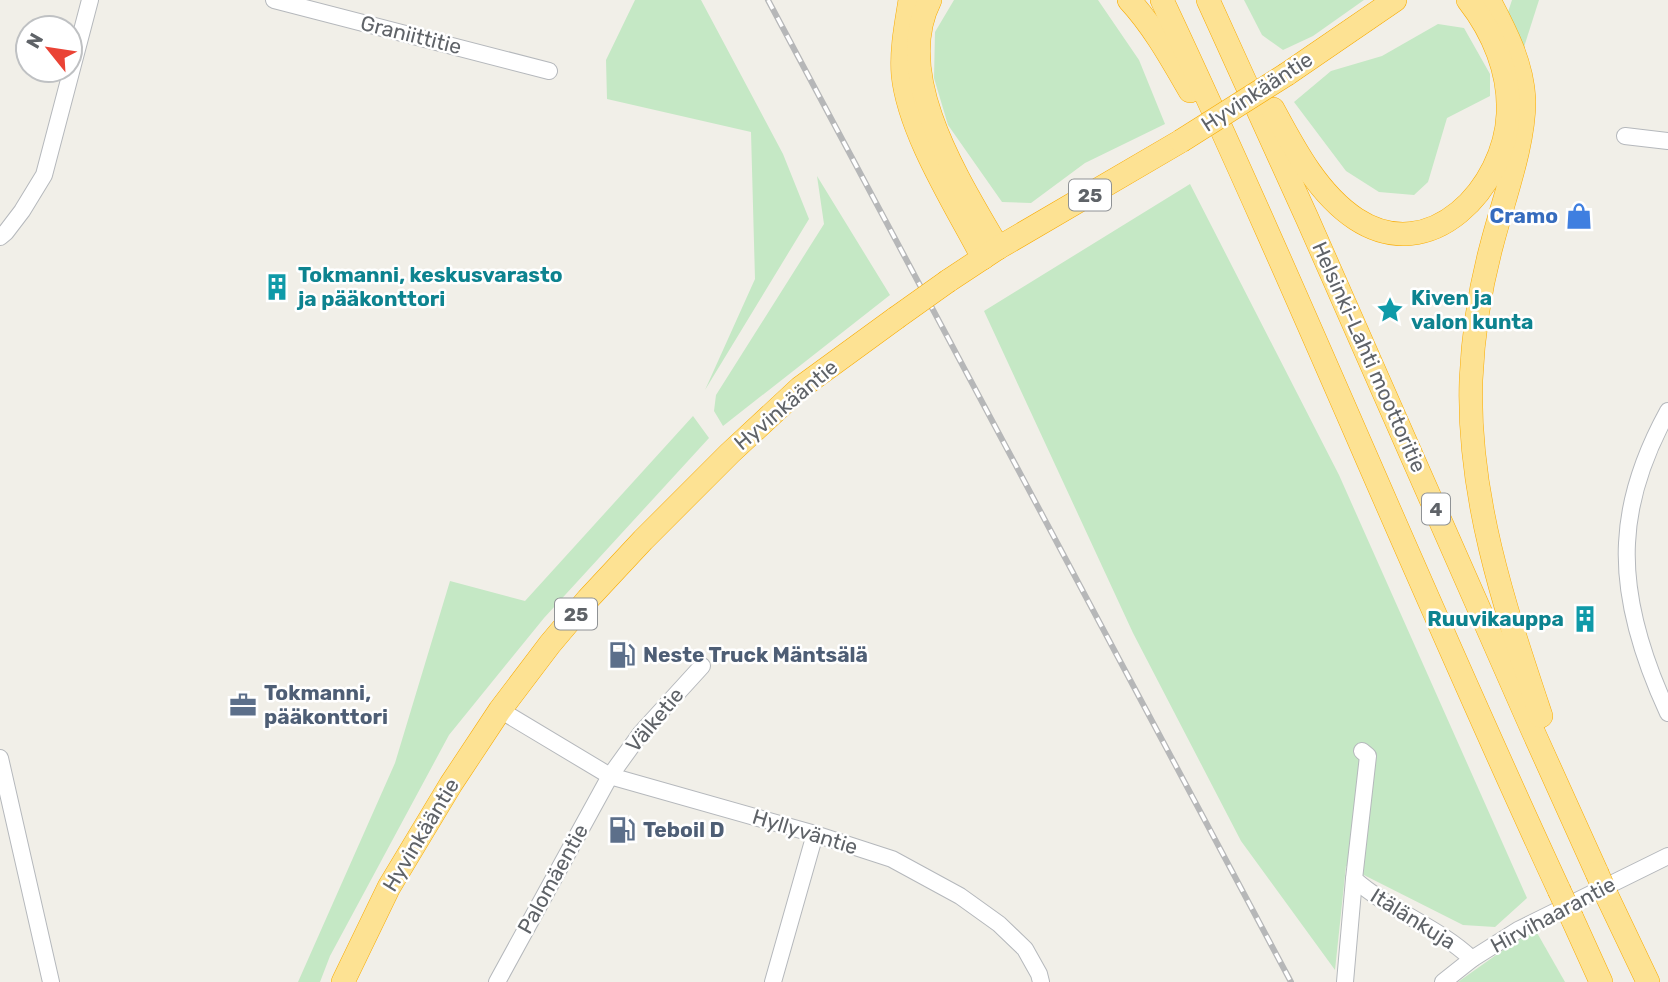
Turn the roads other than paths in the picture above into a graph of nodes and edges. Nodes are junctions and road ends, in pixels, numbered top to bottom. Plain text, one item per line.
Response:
1 (90, 0) edge
2 (274, 0) edge
3 (909, 0) edge
4 (930, 0) edge
5 (1129, 0) edge
6 (1162, 0) edge
7 (1208, 0) edge
8 (1216, 0) edge
9 (1395, 0) edge
10 (1468, 0) edge
11 (1489, 0) edge
12 (549, 71) dead end
13 (1625, 136) dead end
14 (1668, 141) edge
15 (0, 237) edge
16 (991, 253) junction
17 (1305, 319) junction
18 (1668, 411) edge
19 (702, 666) dead end
20 (500, 710) junction
21 (1668, 713) edge
22 (1362, 751) dead end
23 (0, 758) edge
24 (610, 776) junction
25 (1563, 801) junction
26 (815, 834) junction
27 (1668, 856) edge
28 (1354, 879) junction
29 (1472, 960) junction
30 (51, 982) edge
31 (343, 982) edge
32 (497, 982) edge
33 (773, 982) edge
34 (1041, 982) edge
35 (1345, 982) edge
36 (1443, 982) edge
37 (1601, 982) edge
38 (1648, 982) edge

1 - 15 street
2 - 12 street, Graniittitie
3 - 16 highway
4 - 16 highway
5 - 17 highway
6 - 17 highway, Helsinki-Lahti moottoritie / 4
7 - 25 highway, Helsinki-Lahti moottoritie / 4
8 - 10 highway
9 - 16 highway, Hyvinkääntie / 25, bridge
11 - 25 highway
13 - 14 street
16 - 20 highway, Hyvinkääntie / 25, bridge
17 - 37 highway, Helsinki-Lahti moottoritie / 4, bridge
18 - 21 street
19 - 24 street, Välketie
20 - 24 street, Hyllyväntie
20 - 31 highway, Hyvinkääntie / 25
22 - 28 street, Itälänkuja
23 - 30 street
24 - 26 street, Hyllyväntie
24 - 32 street, Palomäentie
25 - 38 highway, Helsinki-Lahti moottoritie / 4, bridge
26 - 33 street
26 - 34 street, Hyllyväntie
27 - 29 street, Hirvihaarantie
28 - 29 street, Itälänkuja
28 - 35 street, Itälänkuja
29 - 36 street, Hirvihaarantie

